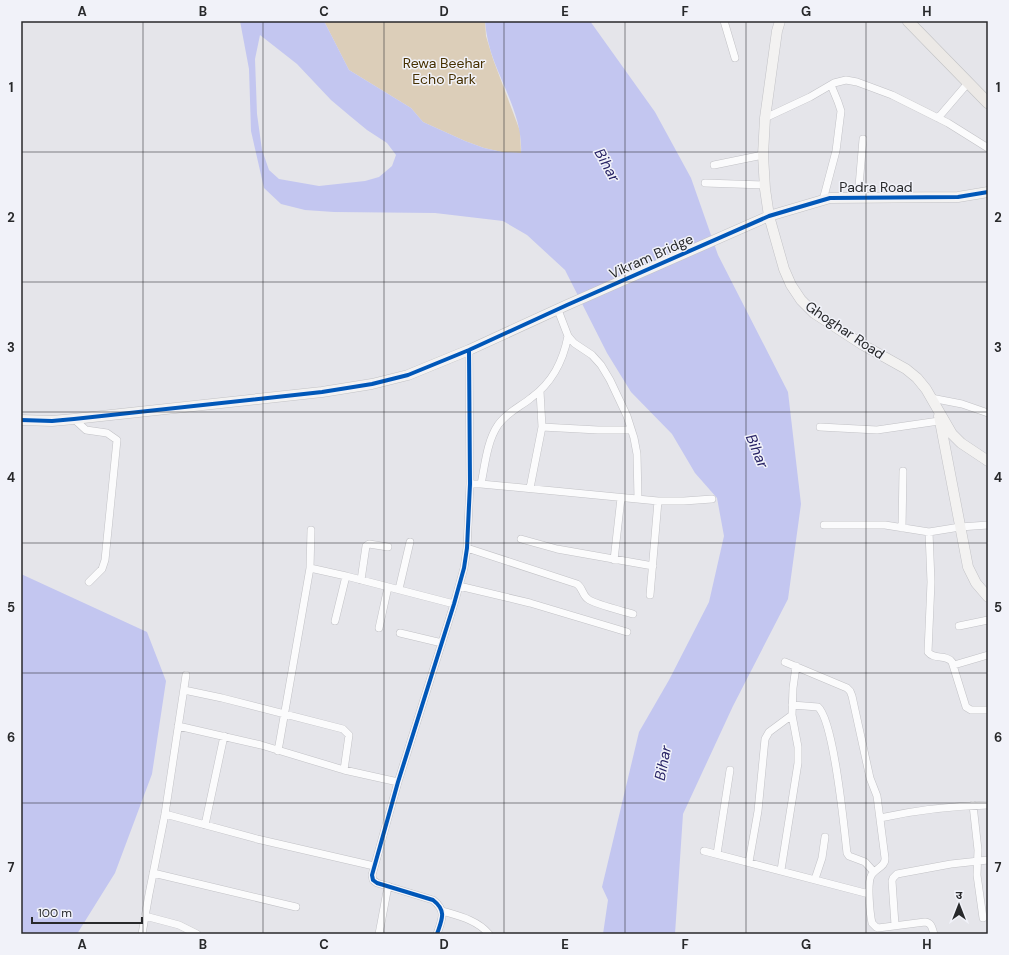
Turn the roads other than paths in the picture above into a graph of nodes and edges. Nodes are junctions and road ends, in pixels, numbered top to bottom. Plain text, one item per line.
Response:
1 (724, 21) edge
2 (780, 21) edge
3 (908, 21) edge
4 (735, 58) dead end
5 (968, 83) junction
6 (831, 85) junction
7 (988, 102) edge
8 (764, 118) junction
9 (938, 118) junction
10 (863, 139) dead end
11 (988, 148) edge
12 (763, 155) junction
13 (714, 165) dead end
14 (704, 183) dead end
15 (764, 185) junction
16 (988, 192) edge
17 (858, 198) junction
18 (823, 200) junction
19 (769, 216) junction
20 (744, 227) joint
21 (562, 308) junction
22 (568, 336) junction
23 (469, 350) junction
24 (540, 391) junction
25 (930, 398) junction
26 (937, 410) junction
27 (988, 413) edge
28 (74, 419) junction
29 (21, 420) edge
30 (939, 421) junction
31 (542, 427) junction
32 (820, 427) dead end
33 (631, 430) junction
34 (988, 461) edge
35 (903, 471) dead end
36 (470, 484) junction
37 (481, 484) junction
38 (530, 488) junction
39 (621, 498) junction
40 (638, 499) junction
41 (712, 499) dead end
42 (658, 501) junction
43 (824, 525) dead end
44 (988, 525) edge
45 (960, 527) junction
46 (902, 528) junction
47 (311, 530) dead end
48 (928, 532) junction
49 (521, 539) dead end
50 (410, 542) dead end
51 (388, 547) dead end
52 (468, 548) junction
53 (614, 560) junction
54 (653, 566) junction
55 (310, 568) junction
56 (346, 576) junction
57 (361, 580) junction
58 (89, 582) dead end
59 (459, 586) junction
60 (388, 587) junction
61 (399, 590) junction
62 (650, 596) dead end
63 (988, 597) edge
64 (454, 604) junction
65 (633, 614) dead end
66 (988, 620) edge
67 (335, 621) dead end
68 (959, 626) dead end
69 (379, 628) dead end
70 (627, 632) dead end
71 (400, 633) dead end
72 (442, 643) junction
73 (988, 655) edge
74 (785, 662) dead end
75 (954, 665) junction
76 (796, 666) junction
77 (186, 675) dead end
78 (184, 690) junction
79 (792, 705) junction
80 (988, 710) edge
81 (285, 714) junction
82 (792, 715) junction
83 (178, 726) junction
84 (224, 736) junction
85 (278, 751) junction
86 (344, 770) junction
87 (730, 770) dead end
88 (398, 782) junction
89 (988, 805) edge
90 (973, 806) junction
91 (165, 814) junction
92 (880, 818) junction
93 (204, 825) junction
94 (825, 837) dead end
95 (704, 851) dead end
96 (717, 854) junction
97 (988, 860) edge
98 (978, 861) junction
99 (749, 862) junction
100 (374, 866) junction
101 (782, 870) junction
102 (874, 872) junction
103 (153, 873) junction
104 (815, 879) junction
105 (388, 886) junction
106 (869, 894) junction
107 (296, 907) dead end
108 (442, 911) junction
109 (145, 916) junction
110 (983, 918) dead end
111 (895, 925) junction
112 (142, 934) edge
113 (197, 934) edge
114 (379, 934) edge
115 (437, 934) edge
116 (489, 934) edge
117 (934, 934) edge

1 - 4 street
2 - 8 street, Ghoghar Road
3 - 5 main road
5 - 7 main road
5 - 9 street
6 - 8 street
6 - 9 street
6 - 18 street
8 - 12 street, Ghoghar Road
9 - 11 street
10 - 17 street
12 - 13 street
12 - 15 street, Ghoghar Road
14 - 15 street
15 - 19 street, Ghoghar Road
16 - 17 street, Padra Road
17 - 18 street, Padra Road
18 - 19 street, Padra Road
19 - 20 street, Padra Road
19 - 25 street, Ghoghar Road
20 - 21 street, Vikram Bridge
21 - 22 street
21 - 23 street, Vikram Bridge
22 - 24 street
22 - 33 street
23 - 28 street, Vikram Bridge
23 - 36 street
24 - 31 street
24 - 37 street
25 - 26 street, Ghoghar Road
25 - 27 street
26 - 30 street
26 - 34 street, Ghoghar Road
28 - 29 street, Vikram Bridge
28 - 58 street
30 - 32 street
30 - 45 street
31 - 33 street
31 - 38 street
33 - 40 street
35 - 46 street
36 - 37 street
36 - 52 street
37 - 38 street
38 - 39 street
39 - 40 street
39 - 53 street
40 - 42 street
41 - 42 street
42 - 54 street
43 - 46 street
44 - 45 street
45 - 48 street
45 - 63 street
46 - 48 street
47 - 55 street
48 - 75 street
49 - 53 street
50 - 61 street
51 - 57 street
52 - 59 street
52 - 65 street
53 - 54 street
54 - 62 street
55 - 56 street
55 - 81 street
56 - 57 street
56 - 67 street
57 - 60 street
59 - 64 street
59 - 70 street
60 - 61 street
60 - 69 street
61 - 64 street
64 - 72 street
66 - 68 street
71 - 72 street
72 - 88 street
73 - 75 street
74 - 76 street
75 - 80 street
76 - 79 street
76 - 92 street
77 - 78 street
78 - 81 street
78 - 83 street
79 - 82 street
79 - 102 street
81 - 85 street
81 - 86 street
82 - 99 street
82 - 101 street
83 - 84 street
83 - 91 street
84 - 85 street
84 - 93 street
85 - 86 street
86 - 88 street
87 - 96 street
88 - 100 street
89 - 90 street
90 - 92 street
90 - 98 street
91 - 93 street
91 - 103 street
92 - 102 street
93 - 100 street
94 - 104 street
95 - 96 street
96 - 99 street
97 - 98 street
98 - 110 street
98 - 111 street
99 - 101 street
100 - 105 street
101 - 104 street
102 - 106 street
103 - 107 street
103 - 109 street
104 - 106 street
105 - 108 street
105 - 114 street
106 - 111 street
108 - 115 street
108 - 116 street
109 - 112 street
109 - 113 street
111 - 117 street

